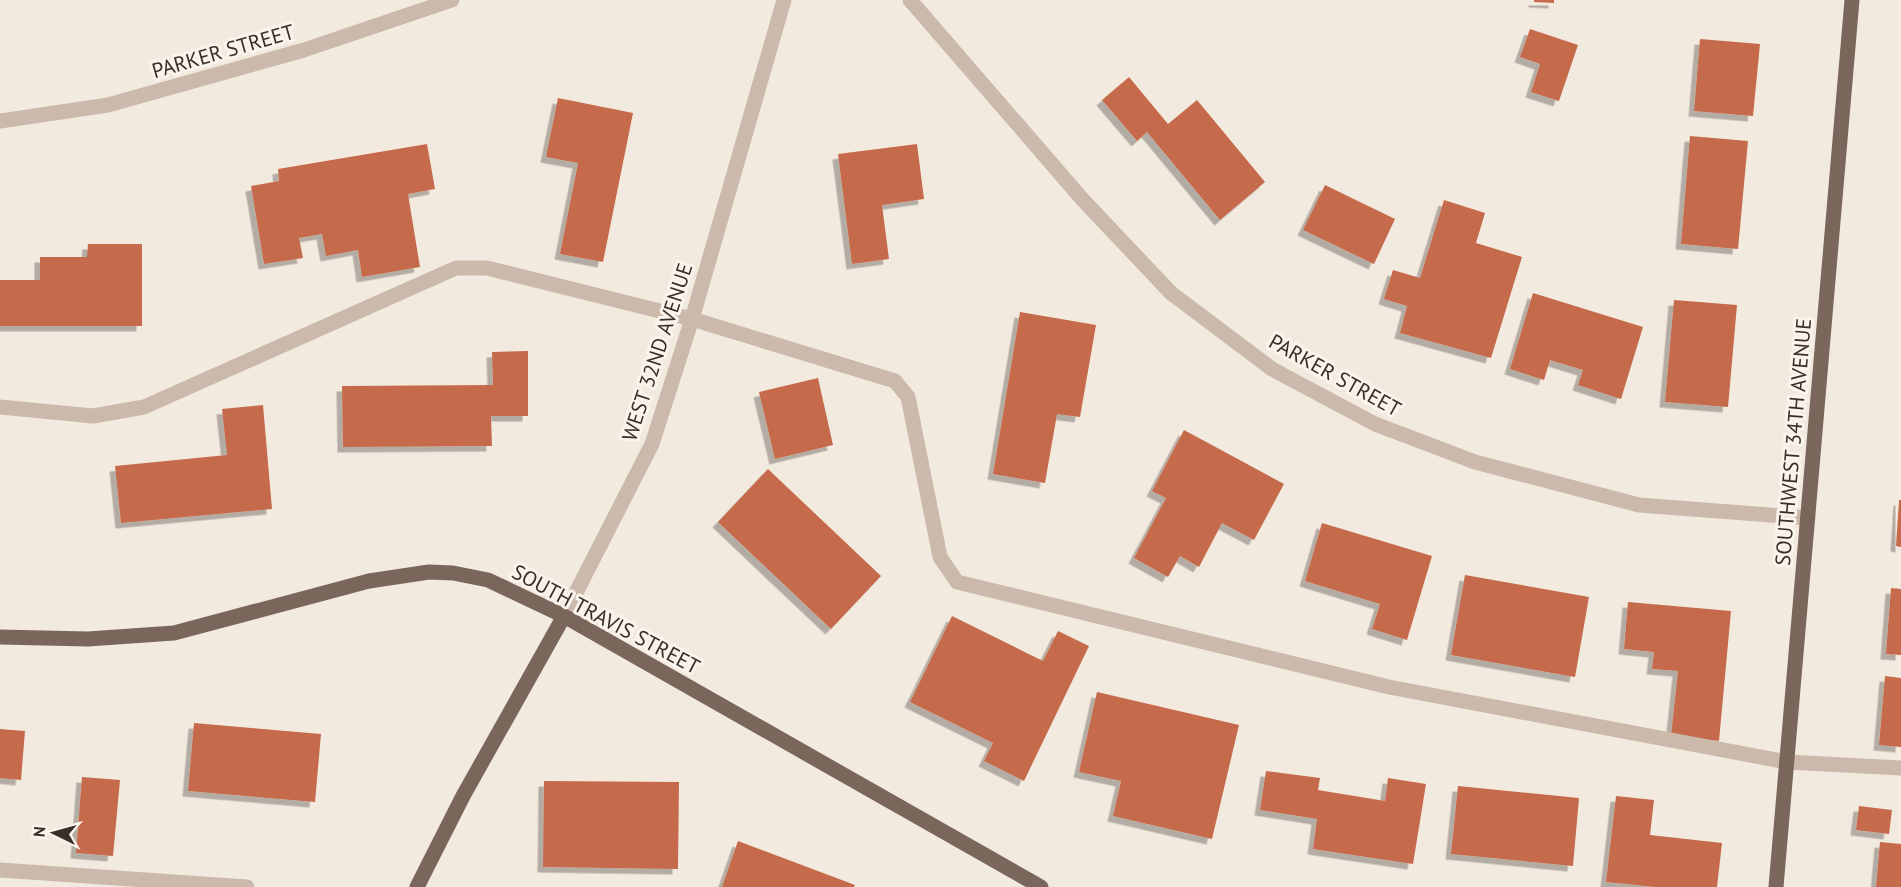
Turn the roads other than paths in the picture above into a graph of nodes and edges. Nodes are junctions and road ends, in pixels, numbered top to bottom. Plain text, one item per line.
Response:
1 (452, 0) edge
2 (784, 0) edge
3 (910, 0) edge
4 (1852, 0) edge
5 (0, 121) edge
6 (692, 319) junction
7 (0, 407) edge
8 (1808, 518) junction
9 (564, 616) junction
10 (0, 637) edge
11 (1787, 762) junction
12 (1901, 768) edge
13 (0, 870) edge
14 (247, 887) edge
15 (417, 887) edge
16 (1041, 887) edge
17 (1776, 887) edge

1 - 5 street, PARKER STREET
2 - 6 street, WEST 32ND AVENUE
3 - 8 street, PARKER STREET
4 - 8 main road, SOUTHWEST 34TH AVENUE
6 - 7 street
6 - 9 street, WEST 32ND AVENUE
6 - 11 street
8 - 11 main road, SOUTHWEST 34TH AVENUE
9 - 10 main road, SOUTH TRAVIS STREET
9 - 15 main road, WEST 32ND AVENUE
9 - 16 main road, SOUTH TRAVIS STREET
11 - 12 street
11 - 17 main road, SOUTHWEST 34TH AVENUE
13 - 14 street

